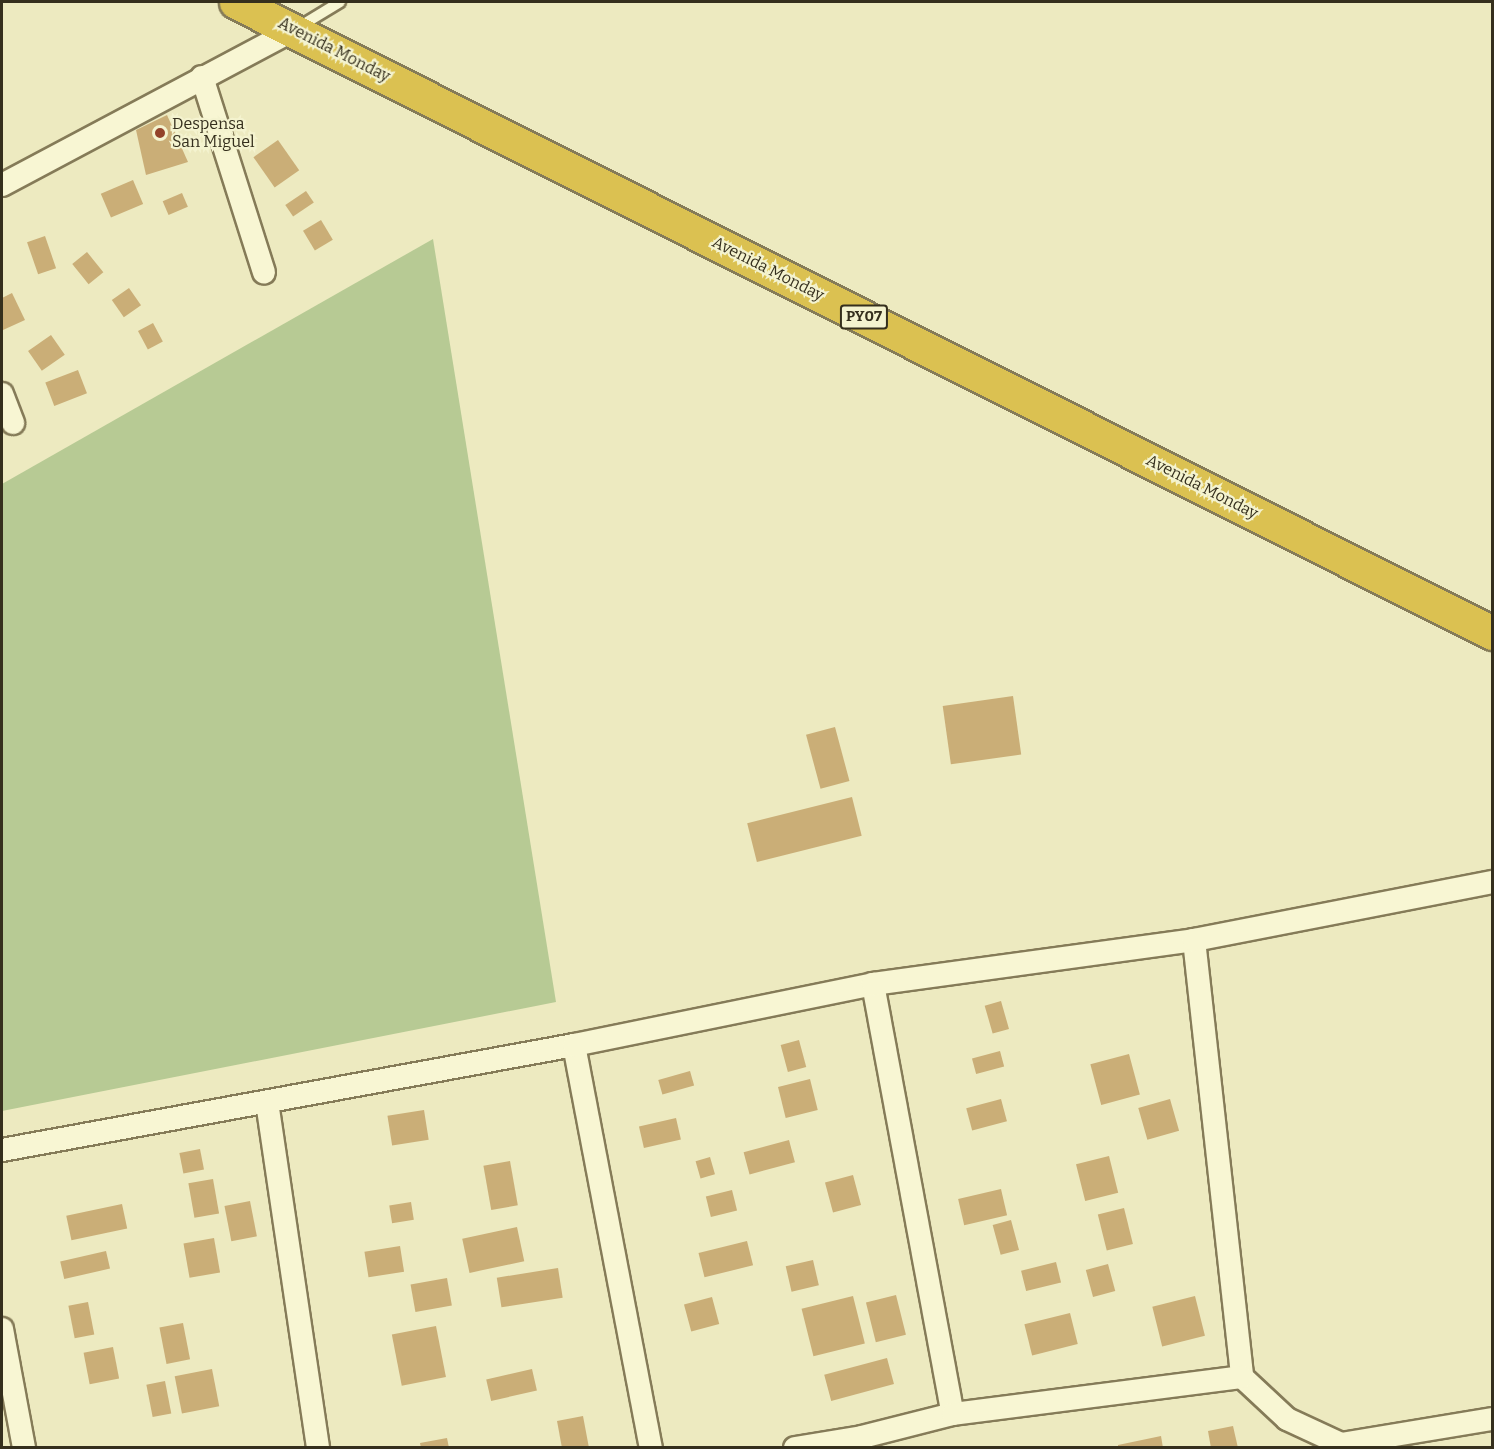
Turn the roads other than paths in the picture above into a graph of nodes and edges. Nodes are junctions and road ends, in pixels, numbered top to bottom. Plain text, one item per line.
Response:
1 (236, 2) edge
2 (340, 2) edge
3 (294, 30) junction
4 (202, 77) junction
5 (2, 185) edge
6 (264, 272) dead end
7 (2, 394) edge
8 (13, 423) dead end
9 (1492, 633) edge
10 (1492, 882) edge
11 (1194, 940) junction
12 (873, 984) junction
13 (574, 1045) junction
14 (267, 1102) junction
15 (2, 1150) edge
16 (2, 1329) edge
17 (1242, 1377) junction
18 (953, 1414) junction
19 (1492, 1419) edge
20 (863, 1442) edge
21 (24, 1448) edge
22 (318, 1448) edge
23 (651, 1448) edge
24 (795, 1448) edge

1 - 3 highway, Avenida Monday / PY07
2 - 3 lane
3 - 4 street
3 - 9 highway, Avenida Monday / PY07
4 - 5 street
4 - 6 street
7 - 8 street
10 - 11 street
11 - 12 street
11 - 17 street
12 - 13 street
12 - 18 street
13 - 14 street
13 - 23 street
14 - 15 street
14 - 22 street
16 - 21 street
17 - 18 street
17 - 19 street
18 - 20 street
20 - 24 street

